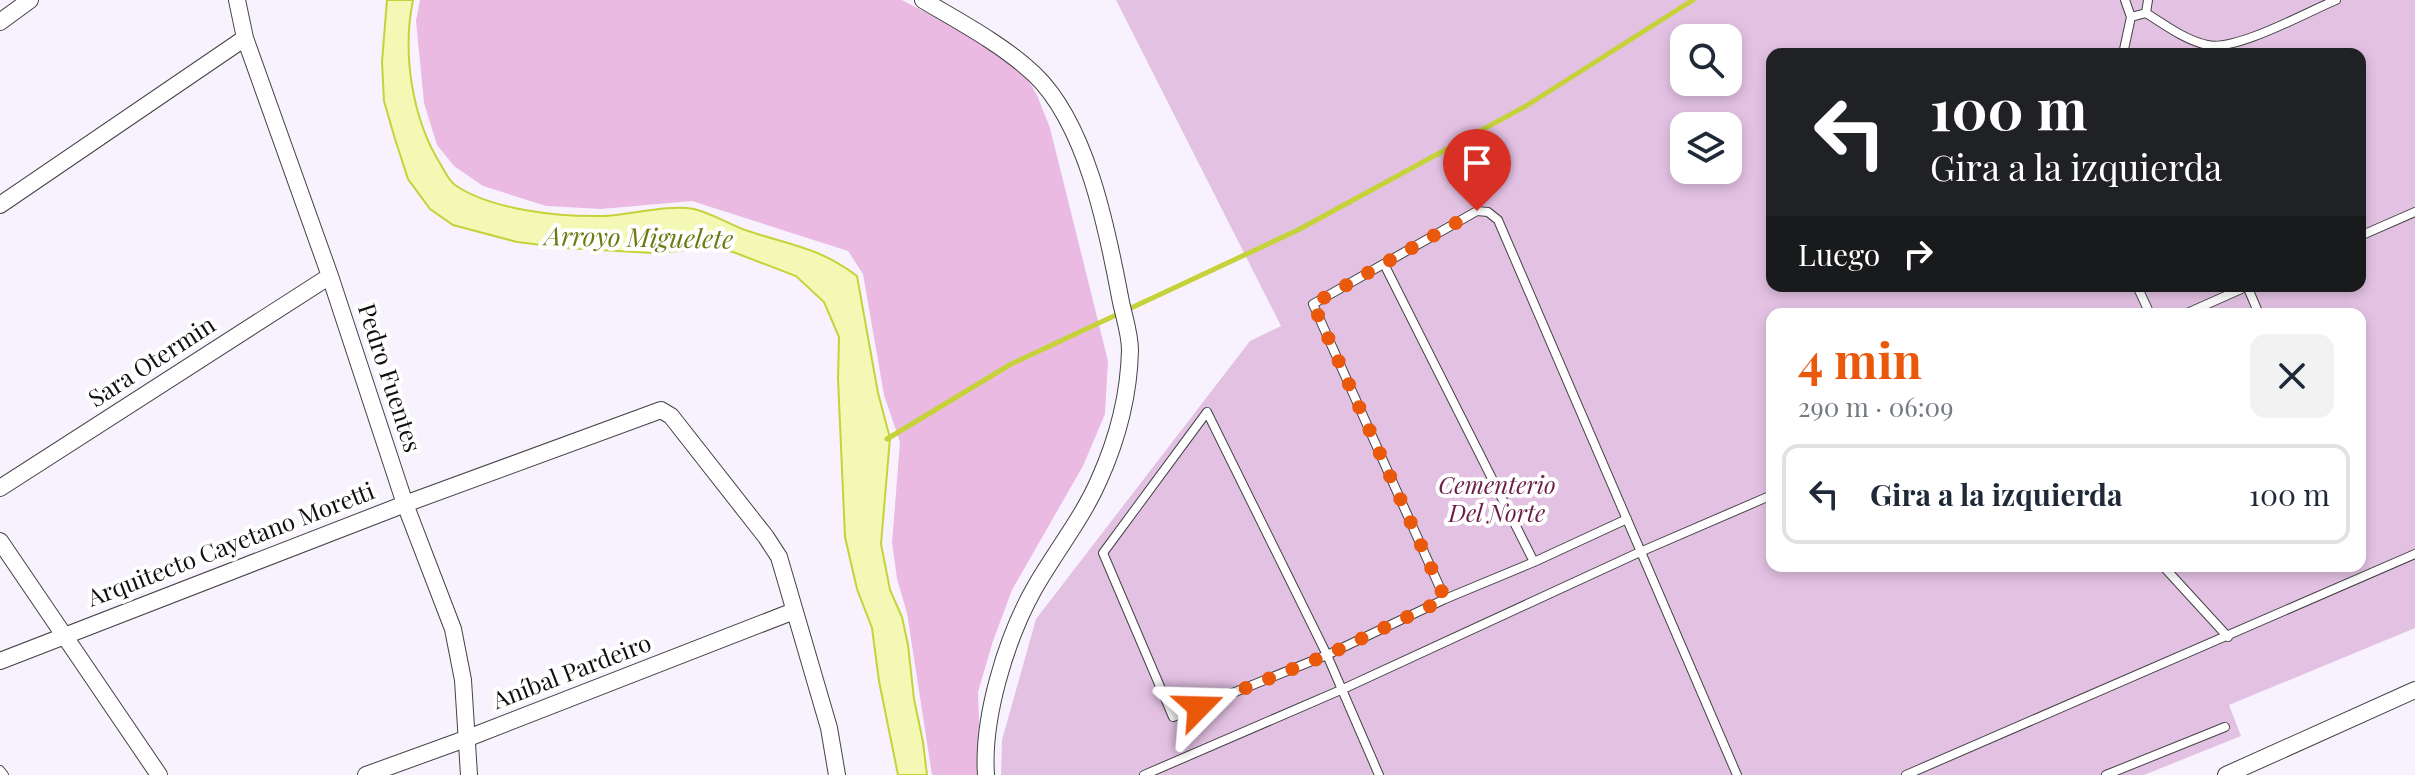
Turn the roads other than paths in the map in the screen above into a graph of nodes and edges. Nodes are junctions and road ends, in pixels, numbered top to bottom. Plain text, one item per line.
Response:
1 (30, 0) edge
2 (237, 0) edge
3 (923, 0) edge
4 (2125, 0) edge
5 (2148, 0) edge
6 (2336, 0) edge
7 (2146, 13) junction
8 (2131, 17) junction
9 (0, 22) edge
10 (245, 38) junction
11 (2124, 48) edge
12 (0, 205) edge
13 (2415, 212) edge
14 (2366, 233) edge
15 (1384, 264) junction
16 (330, 276) junction
17 (2234, 292) edge
18 (2198, 308) edge
19 (0, 488) edge
20 (1766, 498) edge
21 (405, 504) junction
22 (1627, 519) junction
23 (0, 541) edge
24 (1640, 552) junction
25 (2415, 554) edge
26 (1534, 562) junction
27 (2170, 574) edge
28 (1445, 599) junction
29 (794, 611) junction
30 (64, 635) junction
31 (2228, 637) junction
32 (1327, 655) junction
33 (0, 661) edge
34 (1343, 689) junction
35 (2415, 690) edge
36 (2225, 727) dead end
37 (468, 738) junction
38 (0, 770) edge
39 (4, 775) edge
40 (159, 775) edge
41 (366, 775) edge
42 (469, 775) edge
43 (837, 775) edge
44 (986, 775) edge
45 (1144, 775) edge
46 (1379, 775) edge
47 (1737, 775) edge
48 (1906, 775) edge
49 (2106, 775) edge
50 (2226, 775) edge

1 - 9 street
2 - 10 street, Pedro Fuentes
3 - 44 street
4 - 8 lane
5 - 7 lane
6 - 7 lane
7 - 8 lane
8 - 11 lane
10 - 12 street
10 - 16 street, Pedro Fuentes
13 - 14 lane
15 - 22 lane
15 - 26 lane
15 - 28 lane
16 - 19 street, Sara Otermin
16 - 21 street, Pedro Fuentes
17 - 18 lane
20 - 24 lane
21 - 29 street, Arquitecto Cayetano Moretti
21 - 30 street, Arquitecto Cayetano Moretti
21 - 37 street, Pedro Fuentes
22 - 24 lane
22 - 26 lane
23 - 30 street
24 - 34 lane
24 - 47 lane
25 - 31 lane
26 - 28 lane
27 - 31 lane
28 - 32 lane
29 - 37 street, Aníbal Pardeiro
29 - 43 street
30 - 33 street, Arquitecto Cayetano Moretti
30 - 40 street
31 - 48 lane
32 - 32 lane
32 - 34 lane
34 - 45 lane
34 - 46 lane
35 - 50 street
36 - 49 lane
37 - 41 street, Aníbal Pardeiro
37 - 42 street, Pedro Fuentes
38 - 39 lane

